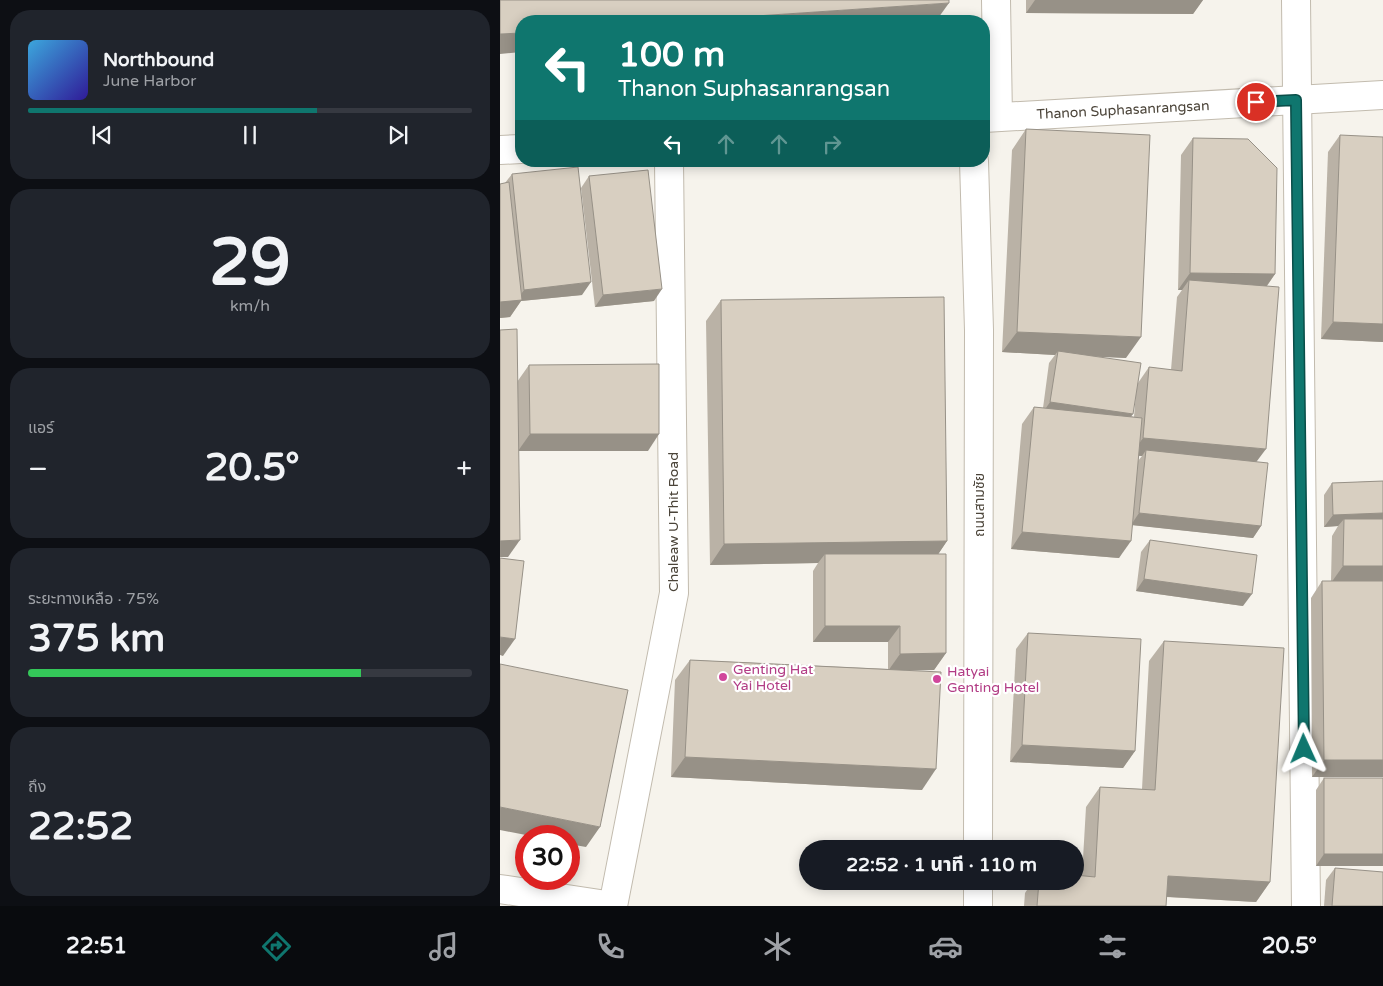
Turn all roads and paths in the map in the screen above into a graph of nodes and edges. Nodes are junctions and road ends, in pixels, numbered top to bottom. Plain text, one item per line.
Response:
1 (996, 0) edge
2 (1296, 0) edge
3 (1383, 95) edge
4 (1296, 100) junction
5 (991, 118) edge
6 (515, 149) edge
7 (500, 150) edge
8 (669, 167) edge
9 (974, 167) edge
10 (978, 840) edge
11 (500, 889) edge
12 (978, 890) edge
13 (613, 906) edge
14 (978, 906) edge
15 (1306, 906) edge

1 - 5 street
2 - 4 street
3 - 4 street, Thanon Suphasanrangsan
4 - 5 street, Thanon Suphasanrangsan
4 - 15 street
6 - 7 street
8 - 13 street, Chaleaw U-Thit Road
9 - 10 street, ถนนสามชัย
11 - 13 street
12 - 14 street

